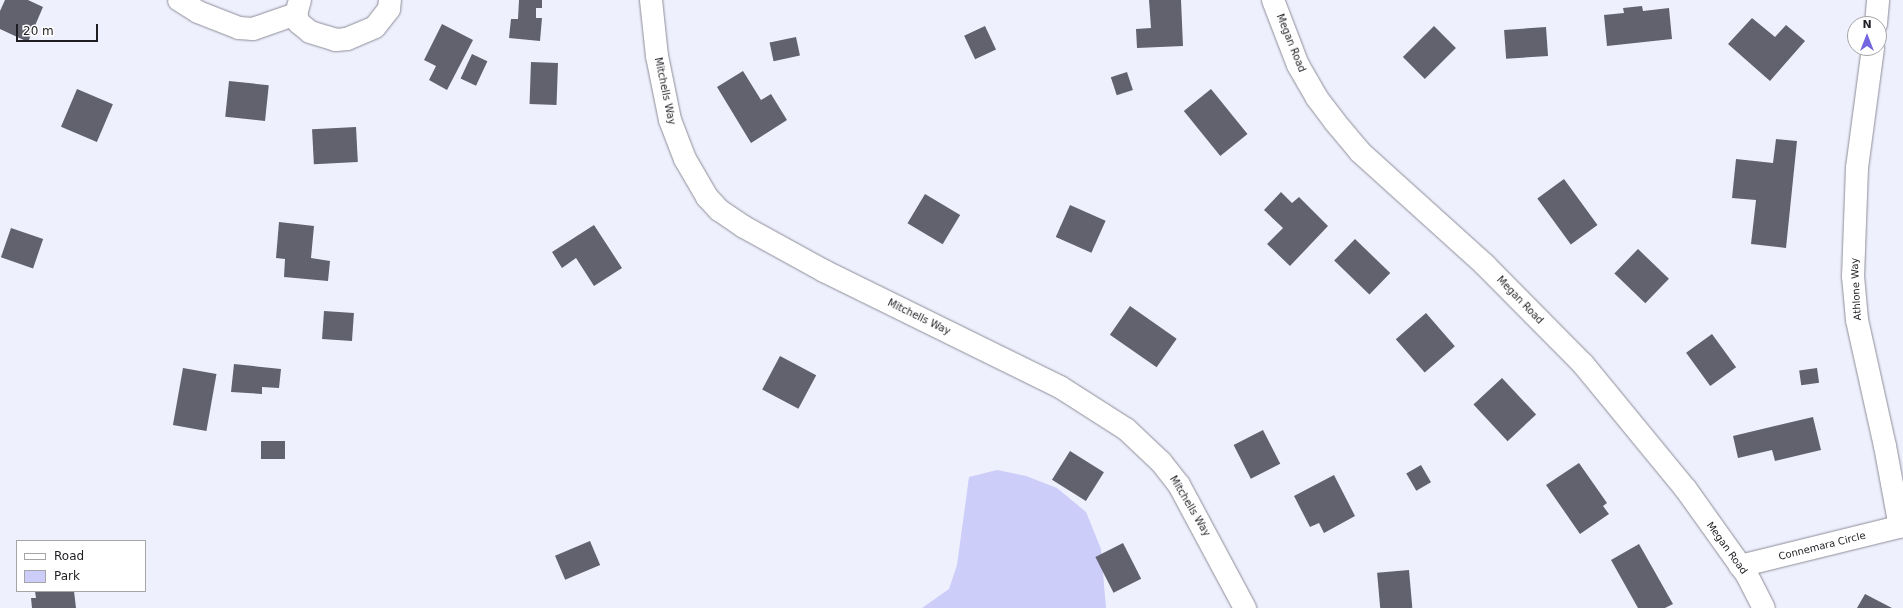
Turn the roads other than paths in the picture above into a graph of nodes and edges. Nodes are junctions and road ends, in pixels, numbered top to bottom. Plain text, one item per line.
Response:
1 (179, 0) edge
2 (390, 0) edge
3 (651, 0) edge
4 (1274, 0) edge
5 (1878, 0) edge
6 (298, 7) edge
7 (1877, 16) edge
8 (1872, 56) edge
9 (1902, 526) edge
10 (1740, 566) junction
11 (1244, 608) edge
12 (1764, 608) edge

1 - 6 street
2 - 6 street
3 - 11 street, Mitchells Way
4 - 10 street, Megan Road
5 - 7 street
8 - 9 street, Athlone Way
9 - 10 street, Connemara Circle
10 - 12 street, Megan Road

